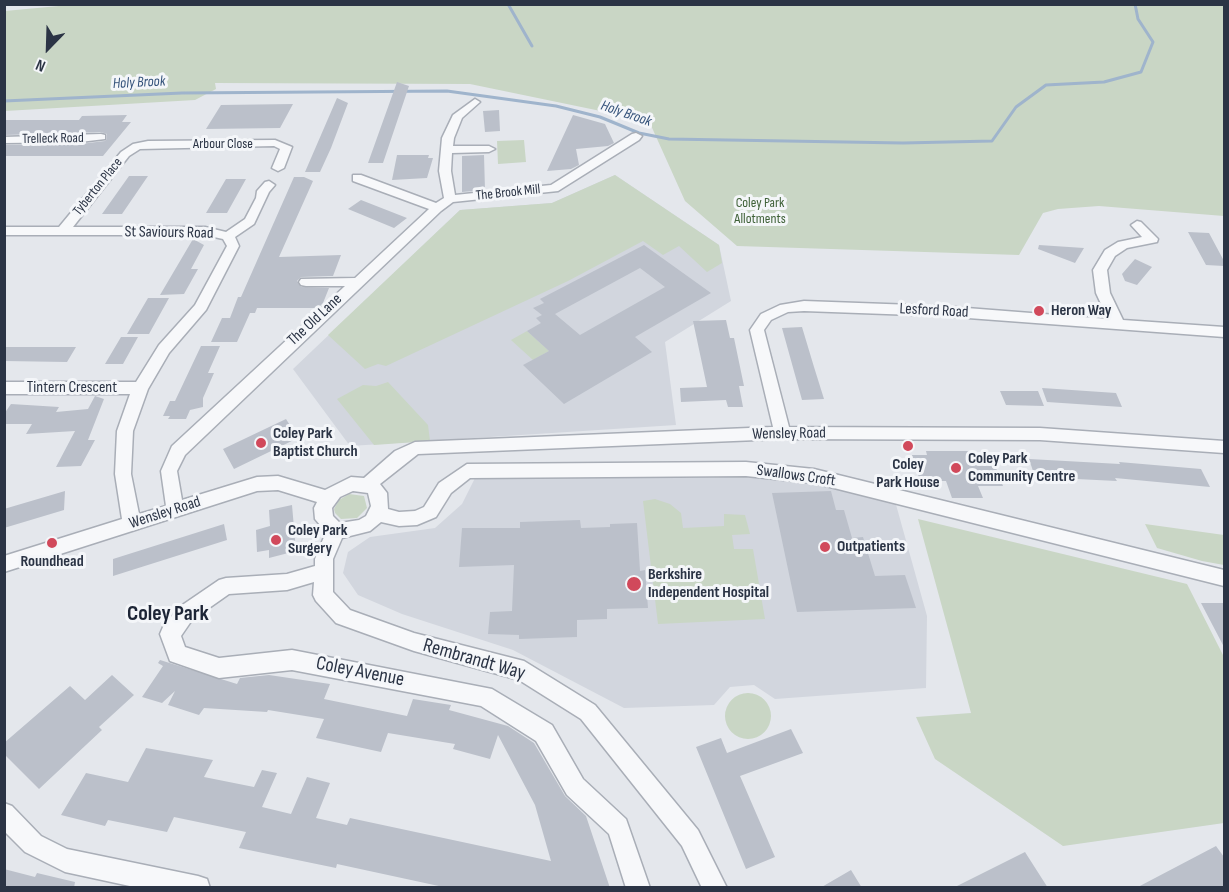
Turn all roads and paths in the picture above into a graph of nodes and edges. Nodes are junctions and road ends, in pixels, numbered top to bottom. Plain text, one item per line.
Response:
1 (475, 102) dead end
2 (636, 136) dead end
3 (101, 137) dead end
4 (4, 140) edge
5 (137, 146) joint
6 (489, 148) dead end
7 (447, 150) junction
8 (278, 168) dead end
9 (357, 178) dead end
10 (269, 185) dead end
11 (450, 200) junction
12 (437, 208) junction
13 (1137, 225) dead end
14 (4, 231) edge
15 (63, 231) junction
16 (228, 236) junction
17 (306, 282) dead end
18 (355, 282) junction
19 (1117, 322) junction
20 (1224, 332) edge
21 (4, 388) edge
22 (140, 388) junction
23 (782, 433) junction
24 (1224, 447) edge
25 (367, 485) junction
26 (328, 498) junction
27 (175, 510) junction
28 (378, 514) junction
29 (132, 524) junction
30 (336, 530) junction
31 (4, 564) edge
32 (324, 571) junction
33 (1224, 578) edge
34 (4, 814) edge
35 (198, 888) edge
36 (638, 888) edge
37 (714, 888) edge

1 - 7 street
2 - 11 street, The Brook Mill
3 - 4 street, Trelleck Road
5 - 8 street, Arbour Close
5 - 15 street, Tyberton Place
6 - 7 street
7 - 11 street
9 - 12 street
10 - 16 street
11 - 12 street, The Brook Mill
12 - 18 street, The Old Lane
13 - 19 street
14 - 15 street, St Saviours Road
15 - 16 street, St Saviours Road
16 - 22 street, St Saviours Road
17 - 18 street
18 - 27 street, The Old Lane
19 - 20 street, Lesford Road
19 - 23 street, Lesford Road
21 - 22 street, Tintern Crescent
22 - 29 street, St Saviours Road
23 - 24 street, Wensley Road
23 - 25 street, Wensley Road
25 - 26 street
25 - 28 street
26 - 27 street, Wensley Road
26 - 30 street
27 - 29 street, Wensley Road
28 - 30 street
28 - 33 street, Swallows Croft
29 - 31 street, Wensley Road
30 - 32 street, Rembrandt Way
32 - 36 street, Coley Avenue
32 - 37 street, Rembrandt Way
34 - 35 street

